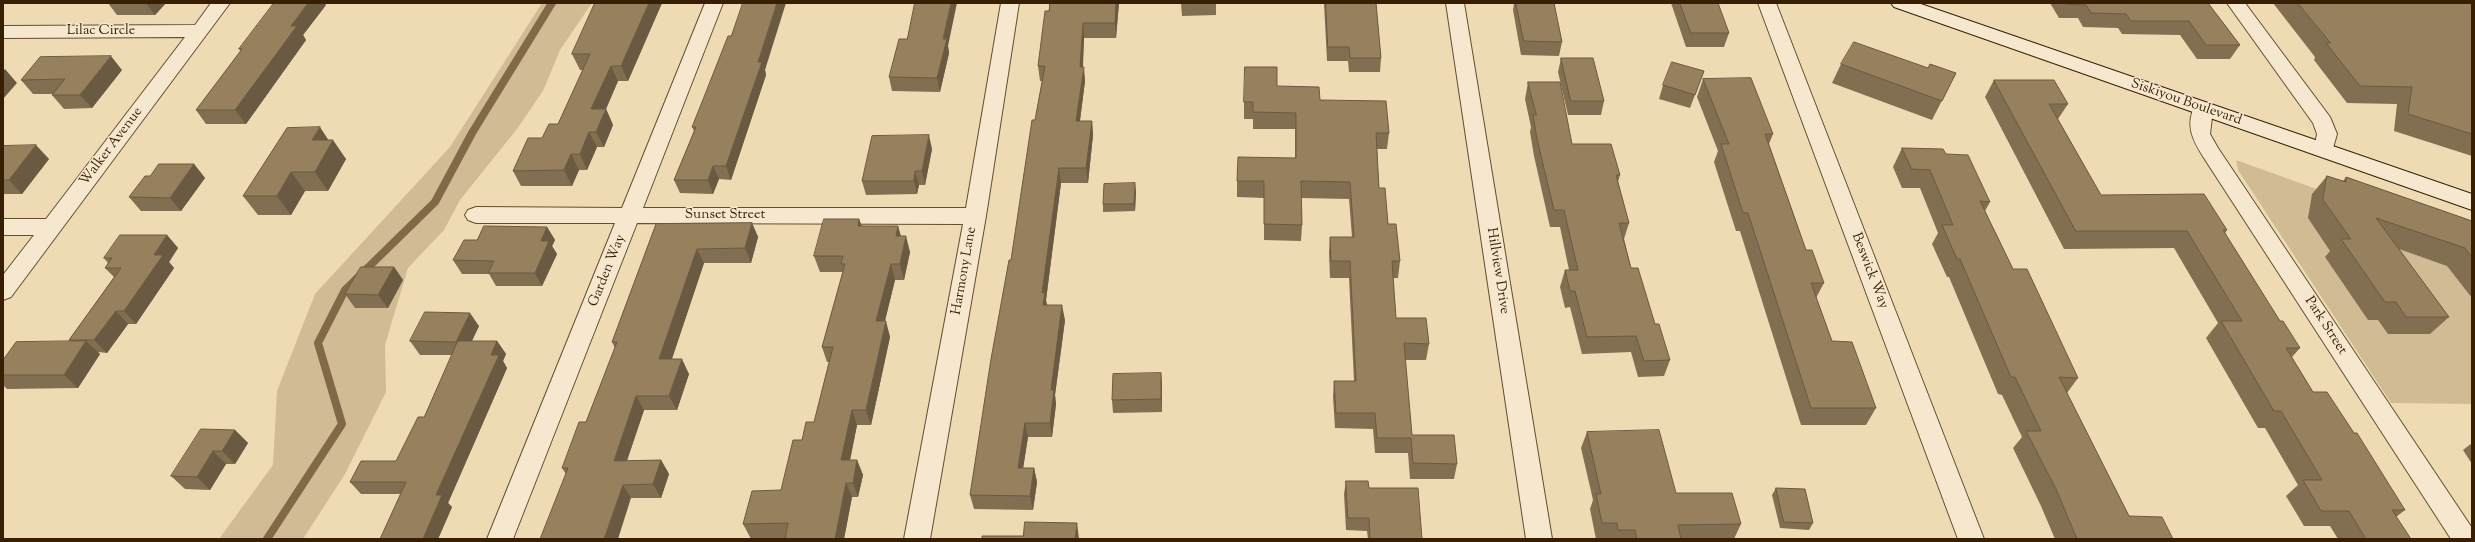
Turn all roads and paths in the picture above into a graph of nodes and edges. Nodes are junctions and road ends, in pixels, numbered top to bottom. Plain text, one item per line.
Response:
1 (221, 3) edge
2 (714, 3) edge
3 (1010, 3) edge
4 (1455, 3) edge
5 (1768, 3) edge
6 (1900, 3) edge
7 (2236, 3) edge
8 (199, 31) junction
9 (3, 32) edge
10 (2203, 109) junction
11 (2324, 150) junction
12 (2472, 202) edge
13 (476, 215) dead end
14 (630, 215) junction
15 (975, 216) junction
16 (3, 227) edge
17 (53, 227) junction
18 (3, 291) edge
19 (500, 539) edge
20 (917, 539) edge
21 (1539, 539) edge
22 (1971, 539) edge
23 (2465, 539) edge

1 - 8 street, Walker Avenue
2 - 14 street, Garden Way
3 - 15 street, Harmony Lane
4 - 21 street, Hillview Drive
5 - 22 street, Beswick Way
6 - 10 street, Siskiyou Boulevard
7 - 11 street
8 - 9 street, Lilac Circle
8 - 17 street, Walker Avenue
10 - 11 street, Siskiyou Boulevard
10 - 23 street, Park Street
11 - 12 street, Siskiyou Boulevard
13 - 14 street, Sunset Street
14 - 15 street, Sunset Street
14 - 19 street, Garden Way
15 - 20 street, Harmony Lane
16 - 17 street
17 - 18 street, Walker Avenue

